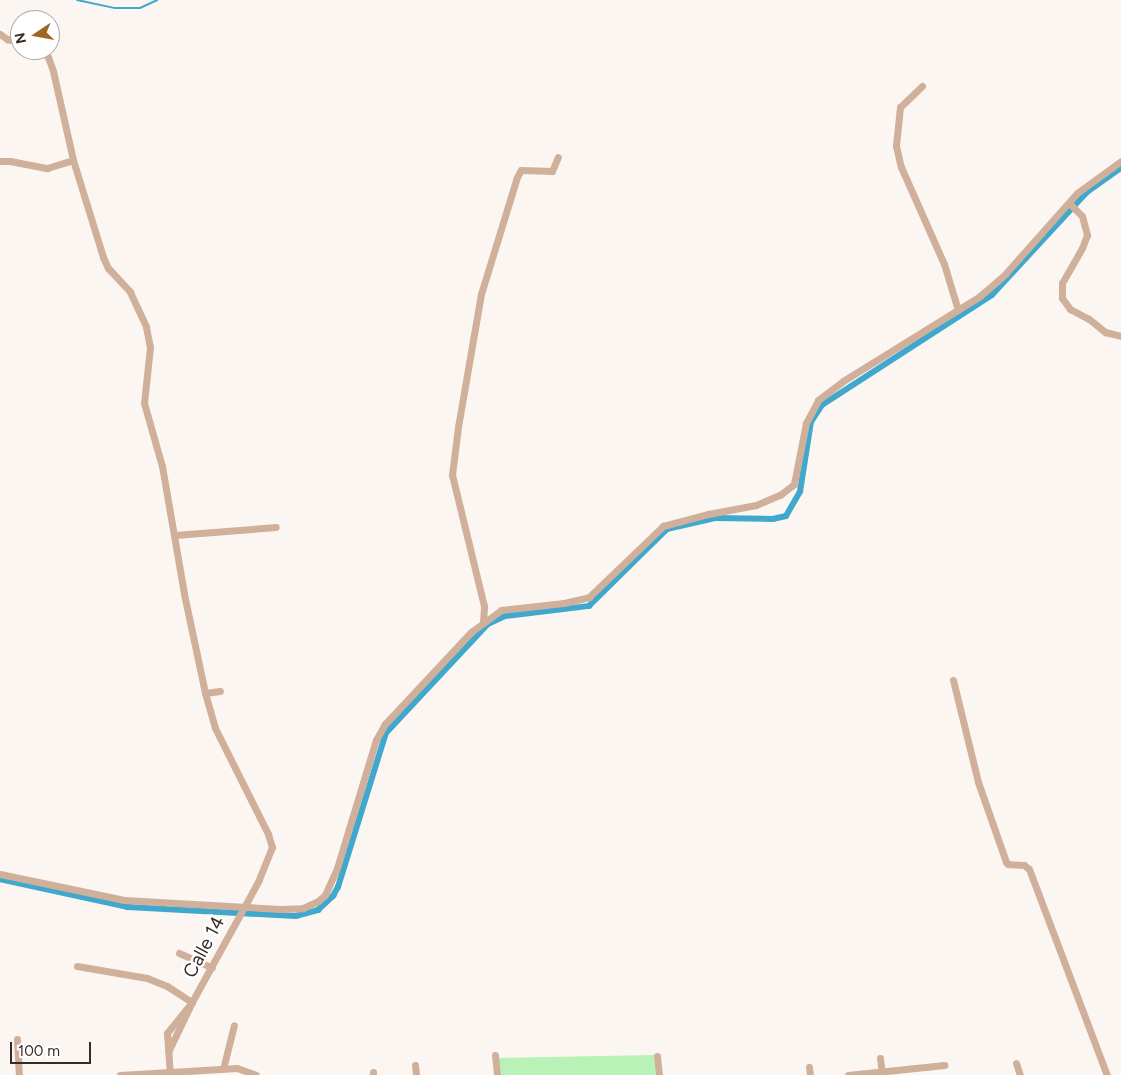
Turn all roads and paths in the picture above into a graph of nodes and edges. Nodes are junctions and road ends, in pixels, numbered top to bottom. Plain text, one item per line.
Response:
1 (49, 60) edge
2 (922, 86) dead end
3 (558, 156) dead end
4 (73, 160) junction
5 (0, 161) edge
6 (1121, 161) edge
7 (1069, 203) junction
8 (958, 310) junction
9 (1121, 336) edge
10 (276, 526) dead end
11 (175, 535) junction
12 (483, 622) junction
13 (953, 680) dead end
14 (220, 691) dead end
15 (205, 693) junction
16 (0, 874) edge
17 (244, 907) junction
18 (179, 952) dead end
19 (77, 966) dead end
20 (212, 968) junction
21 (192, 1002) junction
22 (234, 1024) dead end
23 (17, 1040) dead end
24 (495, 1055) dead end
25 (657, 1056) dead end
26 (880, 1058) dead end
27 (1016, 1063) dead end
28 (416, 1065) dead end
29 (944, 1065) dead end
30 (223, 1068) junction
31 (882, 1073) edge
32 (170, 1074) edge
33 (19, 1075) edge
34 (120, 1075) edge
35 (256, 1075) edge
36 (416, 1075) edge
37 (497, 1075) edge
38 (659, 1075) edge
39 (848, 1075) edge
40 (1020, 1075) edge
41 (1107, 1075) edge

1 - 4 street, Calle 14
2 - 8 street
3 - 12 street
4 - 5 street
4 - 11 street, Calle 14
6 - 7 street
7 - 8 street
7 - 9 street
8 - 12 street
10 - 11 street
11 - 15 street, Calle 14
12 - 17 street
13 - 41 street
14 - 15 street
15 - 17 street, Calle 14
16 - 17 street
17 - 20 street, Calle 14
18 - 20 street
19 - 21 street
20 - 21 street, Calle 14
21 - 32 street, Calle 14
22 - 30 street
23 - 33 street
24 - 37 street
25 - 38 street
26 - 31 street
27 - 40 street
28 - 36 street
29 - 31 street
30 - 32 street
30 - 35 street
31 - 39 street
32 - 34 street

